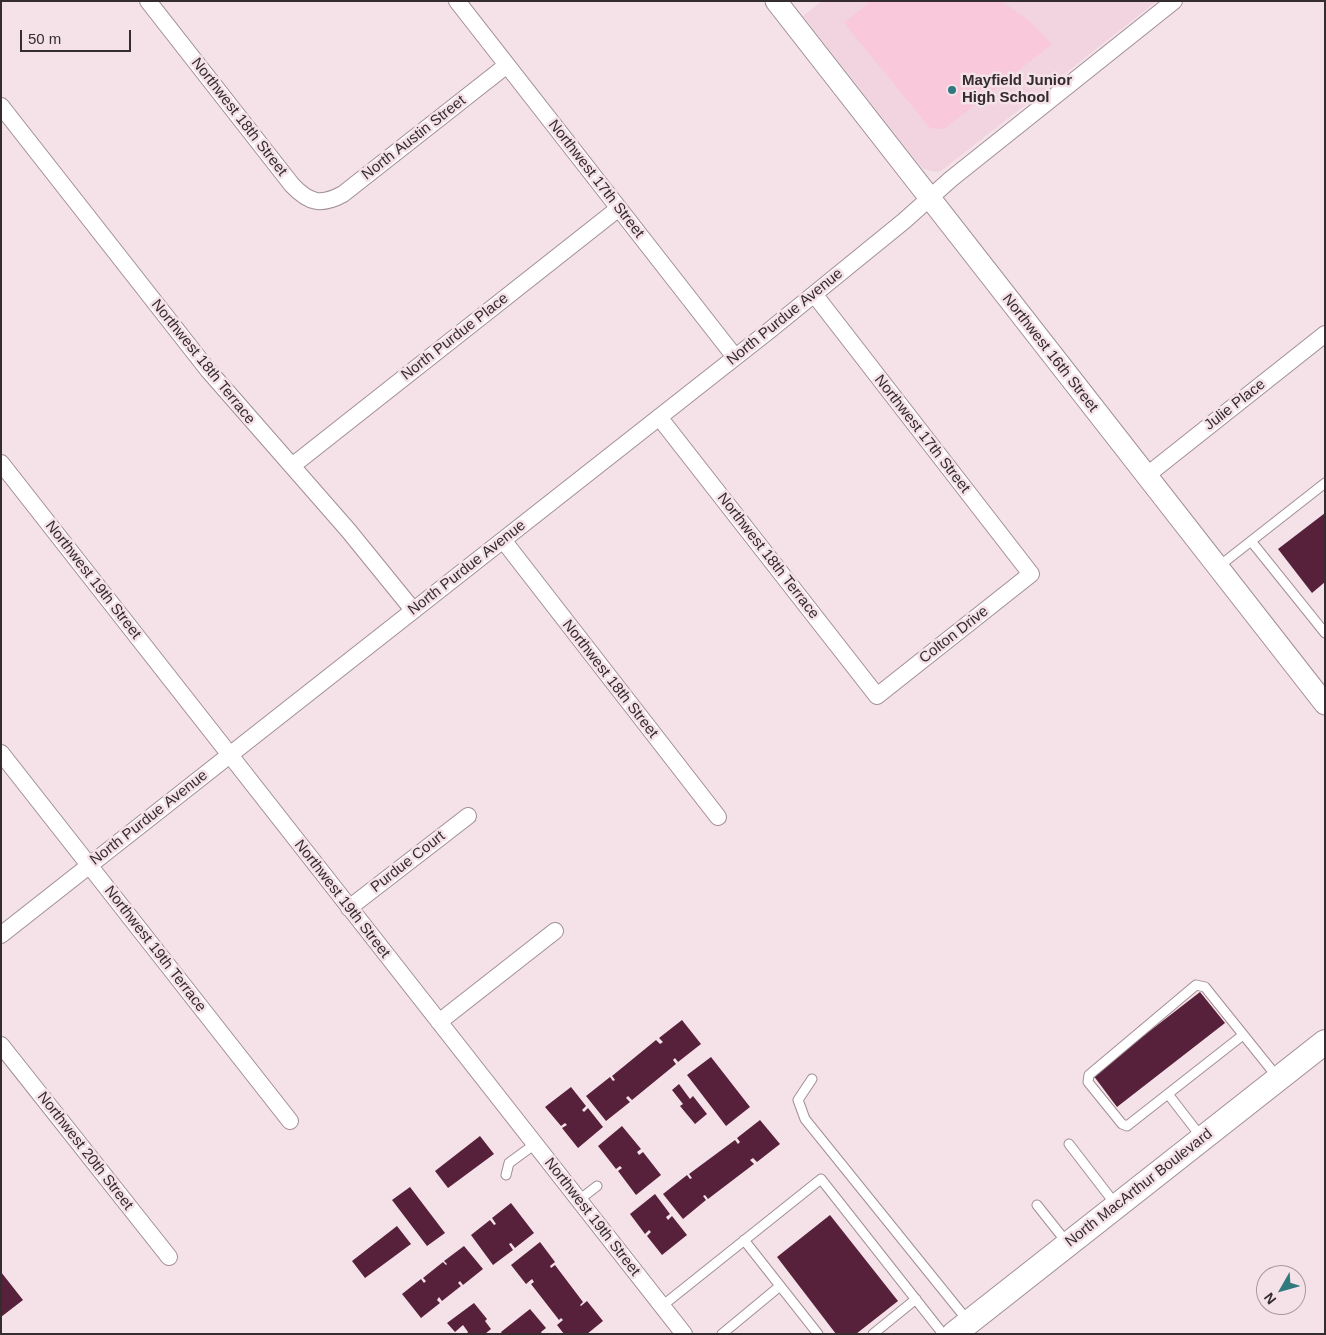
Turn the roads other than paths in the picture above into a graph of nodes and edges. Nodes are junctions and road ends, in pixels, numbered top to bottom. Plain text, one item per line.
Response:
1 (148, 1) edge
2 (457, 1) edge
3 (776, 1) edge
4 (1174, 1) edge
5 (507, 65) junction
6 (1, 106) edge
7 (930, 198) junction
8 (317, 201) joint
9 (619, 208) junction
10 (814, 294) junction
11 (1325, 334) edge
12 (735, 358) junction
13 (659, 417) junction
14 (1, 464) edge
15 (292, 466) junction
16 (1146, 476) junction
17 (1325, 483) edge
18 (502, 540) junction
19 (1251, 541) junction
20 (1218, 568) junction
21 (1030, 574) joint
22 (413, 610) junction
23 (1325, 633) edge
24 (876, 696) joint
25 (1325, 704) edge
26 (1, 753) edge
27 (230, 755) junction
28 (468, 816) dead end
29 (718, 817) dead end
30 (89, 865) junction
31 (349, 908) junction
32 (555, 931) dead end
33 (1, 935) edge
34 (439, 1022) junction
35 (1243, 1034) junction
36 (1325, 1042) edge
37 (1, 1045) edge
38 (1278, 1078) junction
39 (812, 1079) dead end
40 (1168, 1094) junction
41 (290, 1121) dead end
42 (1202, 1138) junction
43 (535, 1144) junction
44 (1069, 1144) dead end
45 (506, 1175) dead end
46 (597, 1186) dead end
47 (579, 1200) junction
48 (1038, 1205) dead end
49 (1117, 1206) junction
50 (744, 1240) junction
51 (1068, 1244) junction
52 (169, 1257) dead end
53 (780, 1286) junction
54 (916, 1299) junction
55 (662, 1306) junction
56 (961, 1328) edge
57 (684, 1334) edge
58 (722, 1334) edge
59 (818, 1334) edge
60 (873, 1334) edge
61 (943, 1334) edge

1 - 8 street, Northwest 18th Street
2 - 5 street, Northwest 17th Street
3 - 7 street, Northwest 16th Street
4 - 7 street, North Purdue Avenue
5 - 8 street, North Austin Street
5 - 9 street, Northwest 17th Street
6 - 15 street, Northwest 18th Terrace
7 - 10 street, North Purdue Avenue
7 - 16 street, Northwest 16th Street
9 - 12 street, Northwest 17th Street
9 - 15 street, North Purdue Place
10 - 12 street, North Purdue Avenue
10 - 21 street, Northwest 17th Street
11 - 16 street, Julie Place
12 - 13 street, North Purdue Avenue
13 - 18 street, North Purdue Avenue
13 - 24 street, Northwest 18th Terrace
14 - 27 street, Northwest 19th Street
15 - 22 street, Northwest 18th Terrace
16 - 20 street, Northwest 16th Street
17 - 19 lane
18 - 22 street, North Purdue Avenue
18 - 29 street, Northwest 18th Street
19 - 20 lane
19 - 23 lane
20 - 25 street, Northwest 16th Street
21 - 24 street, Colton Drive
22 - 27 street, North Purdue Avenue
26 - 30 street, Northwest 19th Terrace
27 - 30 street, North Purdue Avenue
27 - 31 street, Northwest 19th Street
28 - 31 street, Purdue Court
30 - 33 street, North Purdue Avenue
30 - 41 street, Northwest 19th Terrace
31 - 34 street, Northwest 19th Street
32 - 34 street
34 - 43 street, Northwest 19th Street
35 - 38 lane
35 - 40 lane
35 - 40 lane
36 - 38 main road, North MacArthur Boulevard
37 - 52 street, Northwest 20th Street
38 - 42 main road, North MacArthur Boulevard
39 - 56 lane
40 - 42 lane
42 - 49 main road, North MacArthur Boulevard
43 - 45 lane
43 - 47 street, Northwest 19th Street
44 - 49 lane
46 - 47 lane
47 - 55 street, Northwest 19th Street
48 - 51 lane
49 - 51 main road, North MacArthur Boulevard
50 - 53 lane
50 - 54 lane
50 - 55 lane
51 - 56 main road, North MacArthur Boulevard
53 - 58 lane
53 - 59 lane
54 - 60 lane
54 - 61 lane
55 - 57 street, Northwest 19th Street

